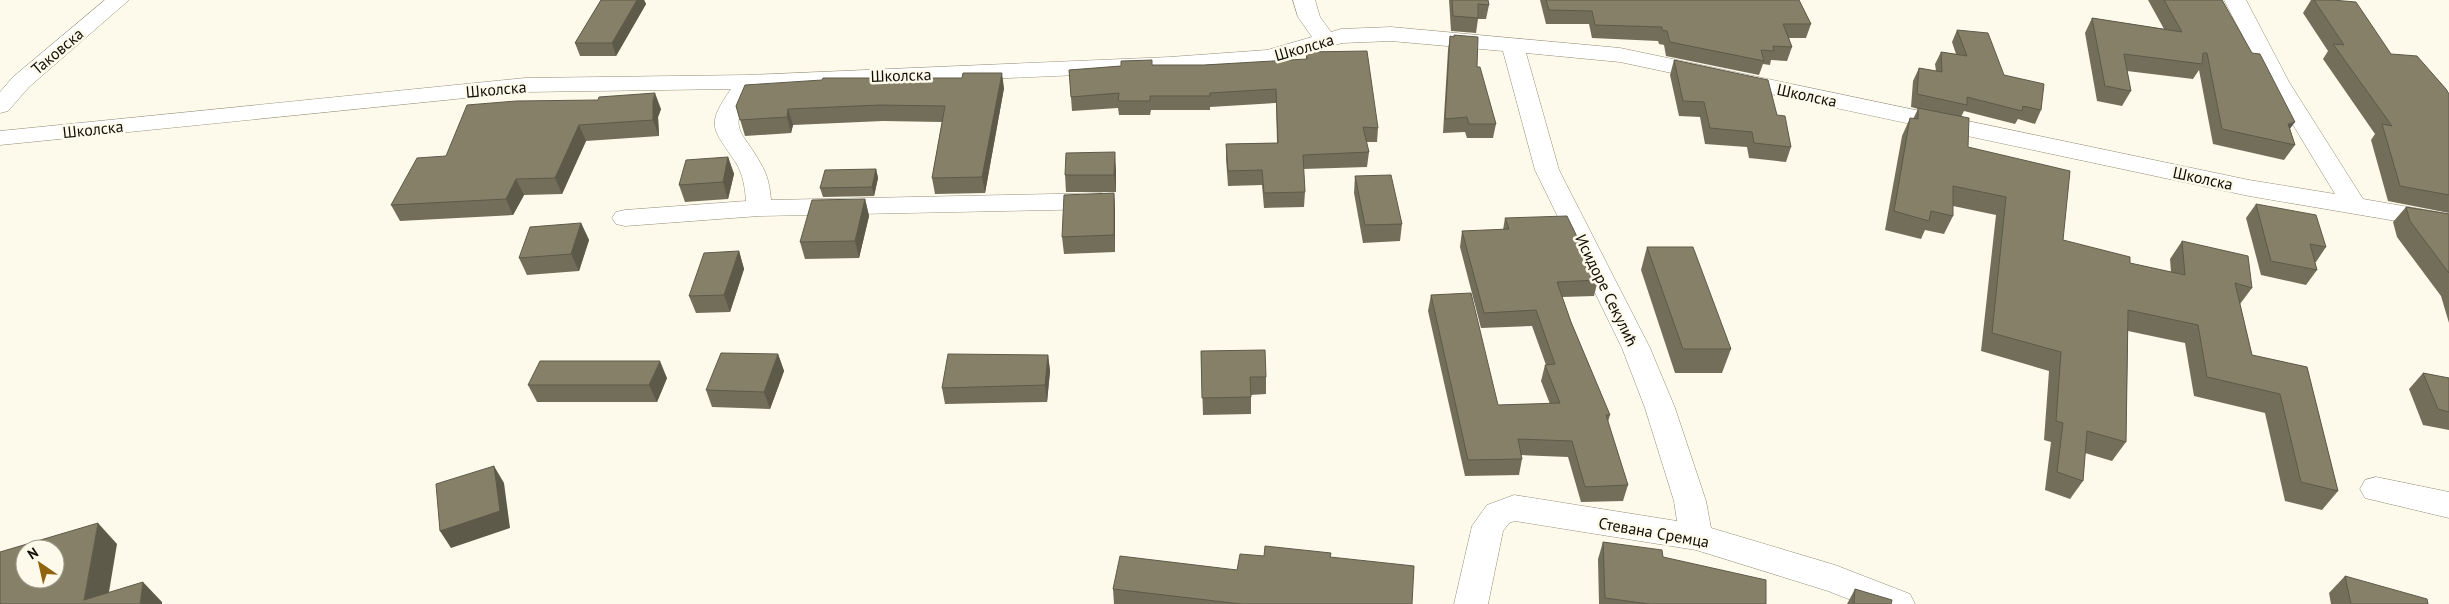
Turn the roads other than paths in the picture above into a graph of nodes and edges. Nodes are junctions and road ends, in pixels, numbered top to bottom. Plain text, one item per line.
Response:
1 (118, 0) edge
2 (1304, 0) edge
3 (2235, 0) edge
4 (1325, 39) junction
5 (1513, 45) junction
6 (748, 82) junction
7 (0, 106) edge
8 (0, 138) edge
9 (1112, 201) edge
10 (2355, 206) junction
11 (758, 208) junction
12 (625, 218) dead end
13 (2449, 222) edge
14 (2376, 489) dead end
15 (2449, 505) edge
16 (1696, 537) junction
17 (1471, 604) edge
18 (1898, 604) edge

1 - 7 street, Таковска
2 - 4 street
3 - 10 street
4 - 5 street, Школска
4 - 6 street, Школска
5 - 10 street, Школска
5 - 16 street, Исидоре Секулић
6 - 8 street, Школска
6 - 11 street
9 - 11 street
10 - 13 street, Школска
11 - 12 street
14 - 15 street
16 - 17 street, Стевана Сремца
16 - 18 street, Стевана Сремца

